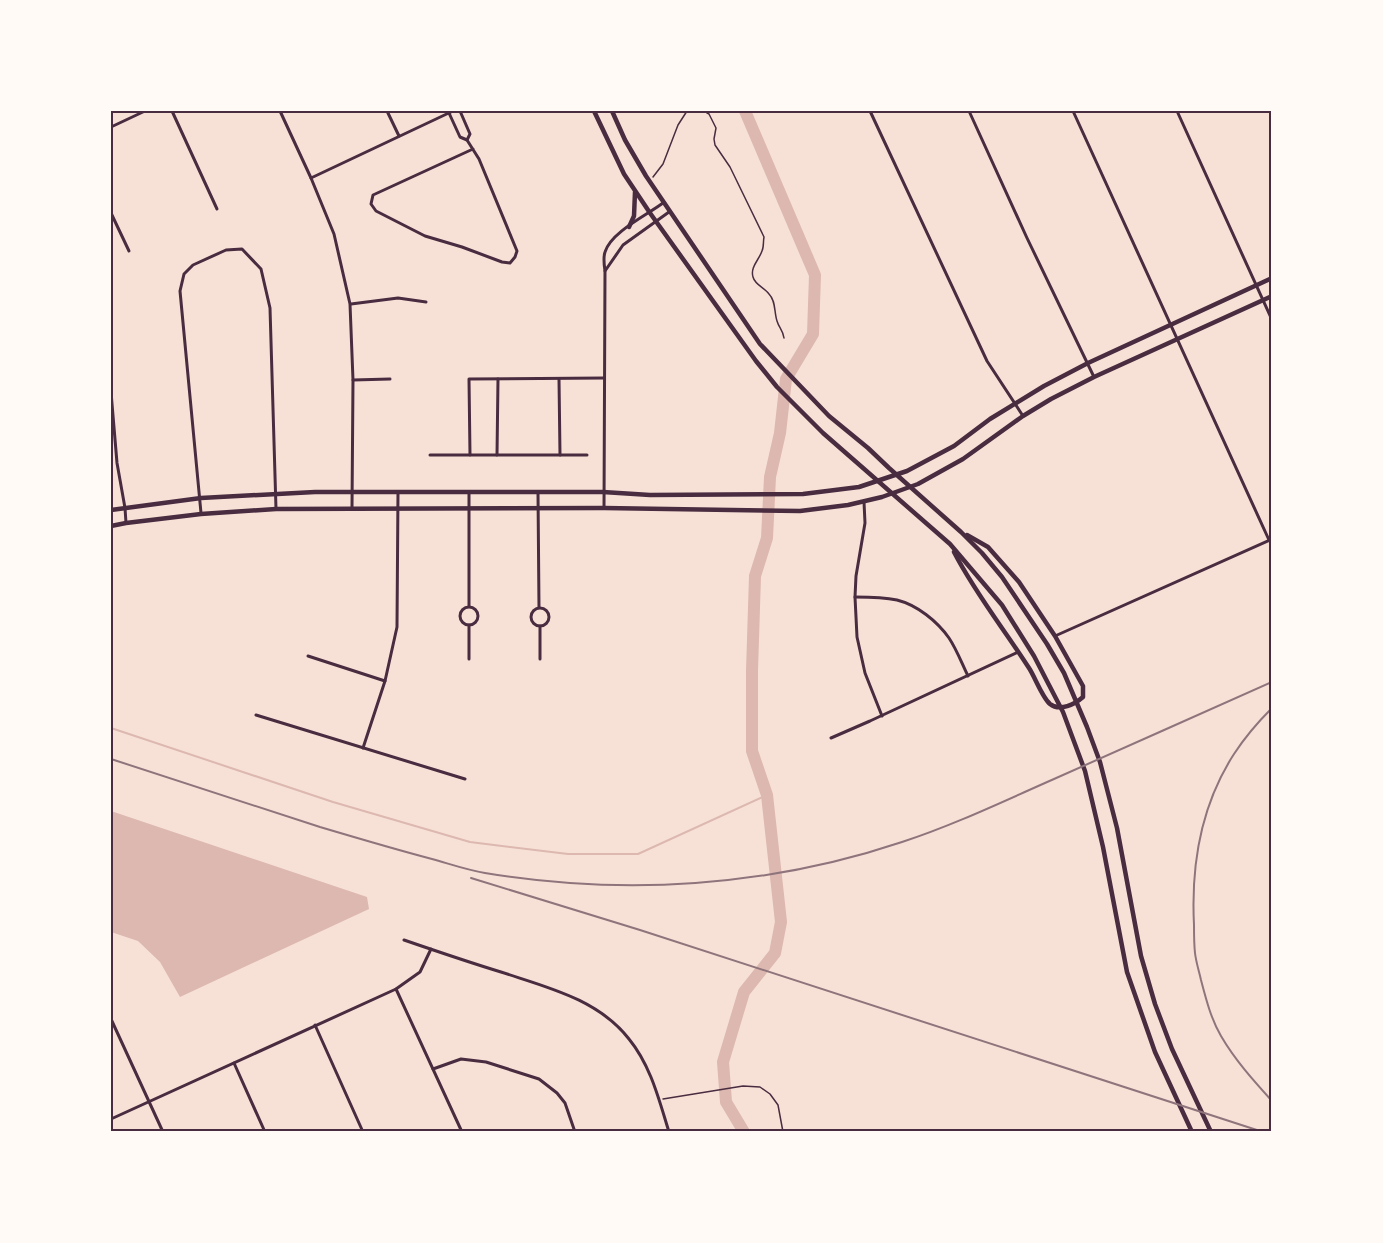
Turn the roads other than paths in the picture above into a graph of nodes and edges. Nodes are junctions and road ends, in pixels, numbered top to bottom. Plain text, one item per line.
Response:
1 (145, 111) edge
2 (172, 111) edge
3 (280, 111) edge
4 (387, 111) edge
5 (460, 111) edge
6 (594, 111) edge
7 (612, 111) edge
8 (870, 111) edge
9 (969, 111) edge
10 (1073, 111) edge
11 (1177, 111) edge
12 (451, 112) edge
13 (111, 127) edge
14 (399, 136) junction
15 (467, 140) junction
16 (473, 149) junction
17 (311, 178) junction
18 (635, 189) junction
19 (663, 203) junction
20 (217, 209) dead end
21 (669, 212) junction
22 (111, 213) edge
23 (650, 213) junction
24 (656, 222) junction
25 (629, 227) junction
26 (129, 251) dead end
27 (605, 271) junction
28 (1272, 278) edge
29 (1257, 286) junction
30 (1272, 296) edge
31 (1263, 300) junction
32 (426, 302) dead end
33 (350, 304) junction
34 (1272, 320) edge
35 (1171, 324) junction
36 (1178, 339) junction
37 (1088, 363) junction
38 (1094, 377) junction
39 (604, 378) junction
40 (390, 379) dead end
41 (498, 379) junction
42 (559, 379) junction
43 (353, 380) junction
44 (111, 392) edge
45 (1015, 404) junction
46 (1023, 416) junction
47 (430, 455) dead end
48 (470, 455) junction
49 (497, 455) junction
50 (560, 455) junction
51 (587, 455) dead end
52 (896, 474) junction
53 (878, 480) junction
54 (910, 488) junction
55 (398, 492) junction
56 (538, 492) junction
57 (603, 492) junction
58 (353, 493) junction
59 (469, 493) junction
60 (276, 494) junction
61 (893, 494) junction
62 (201, 498) junction
63 (864, 502) junction
64 (604, 507) junction
65 (125, 508) junction
66 (352, 508) junction
67 (538, 508) junction
68 (276, 509) junction
69 (398, 509) junction
70 (468, 509) junction
71 (111, 510) edge
72 (201, 514) junction
73 (126, 523) junction
74 (111, 526) edge
75 (961, 532) junction
76 (1270, 540) edge
77 (950, 544) junction
78 (855, 597) junction
79 (469, 606) junction
80 (539, 608) junction
81 (469, 625) junction
82 (540, 626) junction
83 (1055, 636) junction
84 (1018, 652) junction
85 (308, 656) dead end
86 (469, 659) dead end
87 (540, 659) dead end
88 (968, 676) junction
89 (385, 681) junction
90 (256, 715) dead end
91 (882, 716) junction
92 (831, 738) dead end
93 (363, 748) junction
94 (465, 778) dead end
95 (404, 940) dead end
96 (431, 949) junction
97 (396, 989) junction
98 (111, 1019) edge
99 (315, 1025) junction
100 (234, 1063) junction
101 (433, 1069) junction
102 (149, 1101) junction
103 (111, 1119) edge
104 (163, 1132) edge
105 (266, 1132) edge
106 (363, 1132) edge
107 (462, 1132) edge
108 (575, 1132) edge
109 (669, 1132) edge
110 (1192, 1132) edge
111 (1211, 1132) edge

1 - 13 street
2 - 20 street
3 - 17 street
4 - 14 street
5 - 15 street
6 - 18 main road
7 - 19 main road
8 - 45 street
9 - 37 street
10 - 35 street
11 - 29 street
12 - 14 street
12 - 15 street
14 - 17 street
15 - 16 street
16 - 16 street
17 - 33 street
18 - 23 main road
18 - 25 main road
19 - 21 main road
19 - 23 street
21 - 24 street
21 - 52 main road
22 - 26 street
23 - 24 main road
23 - 25 street
24 - 27 street
24 - 53 main road
25 - 27 street
27 - 39 street
28 - 29 main road
29 - 31 street
29 - 35 main road
30 - 31 main road
31 - 34 street
31 - 36 main road
32 - 33 street
33 - 43 street
35 - 36 street
35 - 37 main road
36 - 38 main road
36 - 76 street
37 - 38 street
37 - 45 main road
38 - 46 main road
39 - 42 street
39 - 57 street
40 - 43 street
41 - 42 street
41 - 48 street
41 - 49 street
42 - 50 street
43 - 58 street
44 - 65 street
45 - 46 street
45 - 52 main road
46 - 54 main road
47 - 48 street
48 - 49 street
49 - 50 street
50 - 51 street
52 - 53 main road
52 - 54 main road
53 - 57 main road
53 - 61 main road
54 - 61 main road
54 - 75 main road
55 - 58 main road
55 - 59 main road
55 - 69 street
56 - 57 main road
56 - 59 main road
56 - 67 street
57 - 64 street
58 - 60 main road
58 - 66 street
59 - 70 street
60 - 62 main road
60 - 62 street
60 - 68 street
61 - 63 main road
61 - 77 main road
62 - 65 main road
62 - 72 street
63 - 64 main road
63 - 78 street
64 - 67 main road
65 - 71 main road
65 - 73 street
66 - 68 main road
66 - 69 main road
67 - 70 main road
67 - 80 street
68 - 72 main road
69 - 70 main road
69 - 89 street
70 - 79 street
72 - 73 main road
73 - 74 main road
75 - 83 main road
75 - 111 main road
76 - 83 street
77 - 84 main road
77 - 110 main road
78 - 88 street
78 - 91 street
79 - 81 street
79 - 81 street
80 - 82 street
80 - 82 street
81 - 86 street
82 - 87 street
83 - 84 main road
84 - 88 street
85 - 89 street
88 - 91 street
89 - 93 street
90 - 93 street
91 - 92 street
93 - 94 street
95 - 96 street
96 - 97 street
96 - 109 street
97 - 99 street
97 - 101 street
98 - 102 street
99 - 100 street
99 - 106 street
100 - 102 street
100 - 105 street
101 - 107 street
101 - 108 street
102 - 103 street
102 - 104 street

